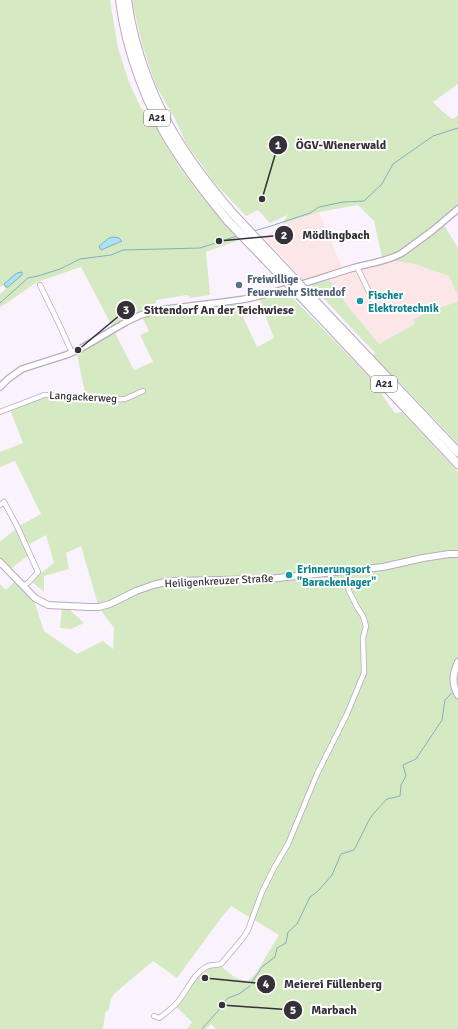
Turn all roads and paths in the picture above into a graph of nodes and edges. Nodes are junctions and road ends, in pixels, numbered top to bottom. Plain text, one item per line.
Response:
1 (120, 0) edge
2 (127, 0) edge
3 (458, 209) edge
4 (231, 218) junction
5 (357, 267) junction
6 (40, 285) dead end
7 (312, 303) junction
8 (374, 304) dead end
9 (72, 353) junction
10 (0, 387) edge
11 (143, 391) dead end
12 (0, 412) edge
13 (458, 452) edge
14 (458, 464) edge
15 (0, 505) edge
16 (458, 554) edge
17 (0, 562) edge
18 (346, 572) junction
19 (23, 586) junction
20 (458, 662) edge
21 (458, 694) edge
22 (154, 1016) dead end

1 - 4 highway, A21
2 - 4 highway, A21
3 - 5 street
4 - 7 highway, A21, bridge
5 - 8 street
5 - 9 street
6 - 9 street
7 - 13 highway, A21
7 - 14 highway, A21
9 - 10 street
11 - 12 street, Langackerweg
15 - 19 street
16 - 18 main road, Heiligenkreuzer Straße
17 - 19 main road, Heiligenkreuzer Straße
18 - 19 main road, Heiligenkreuzer Straße
18 - 22 street
20 - 21 main road

